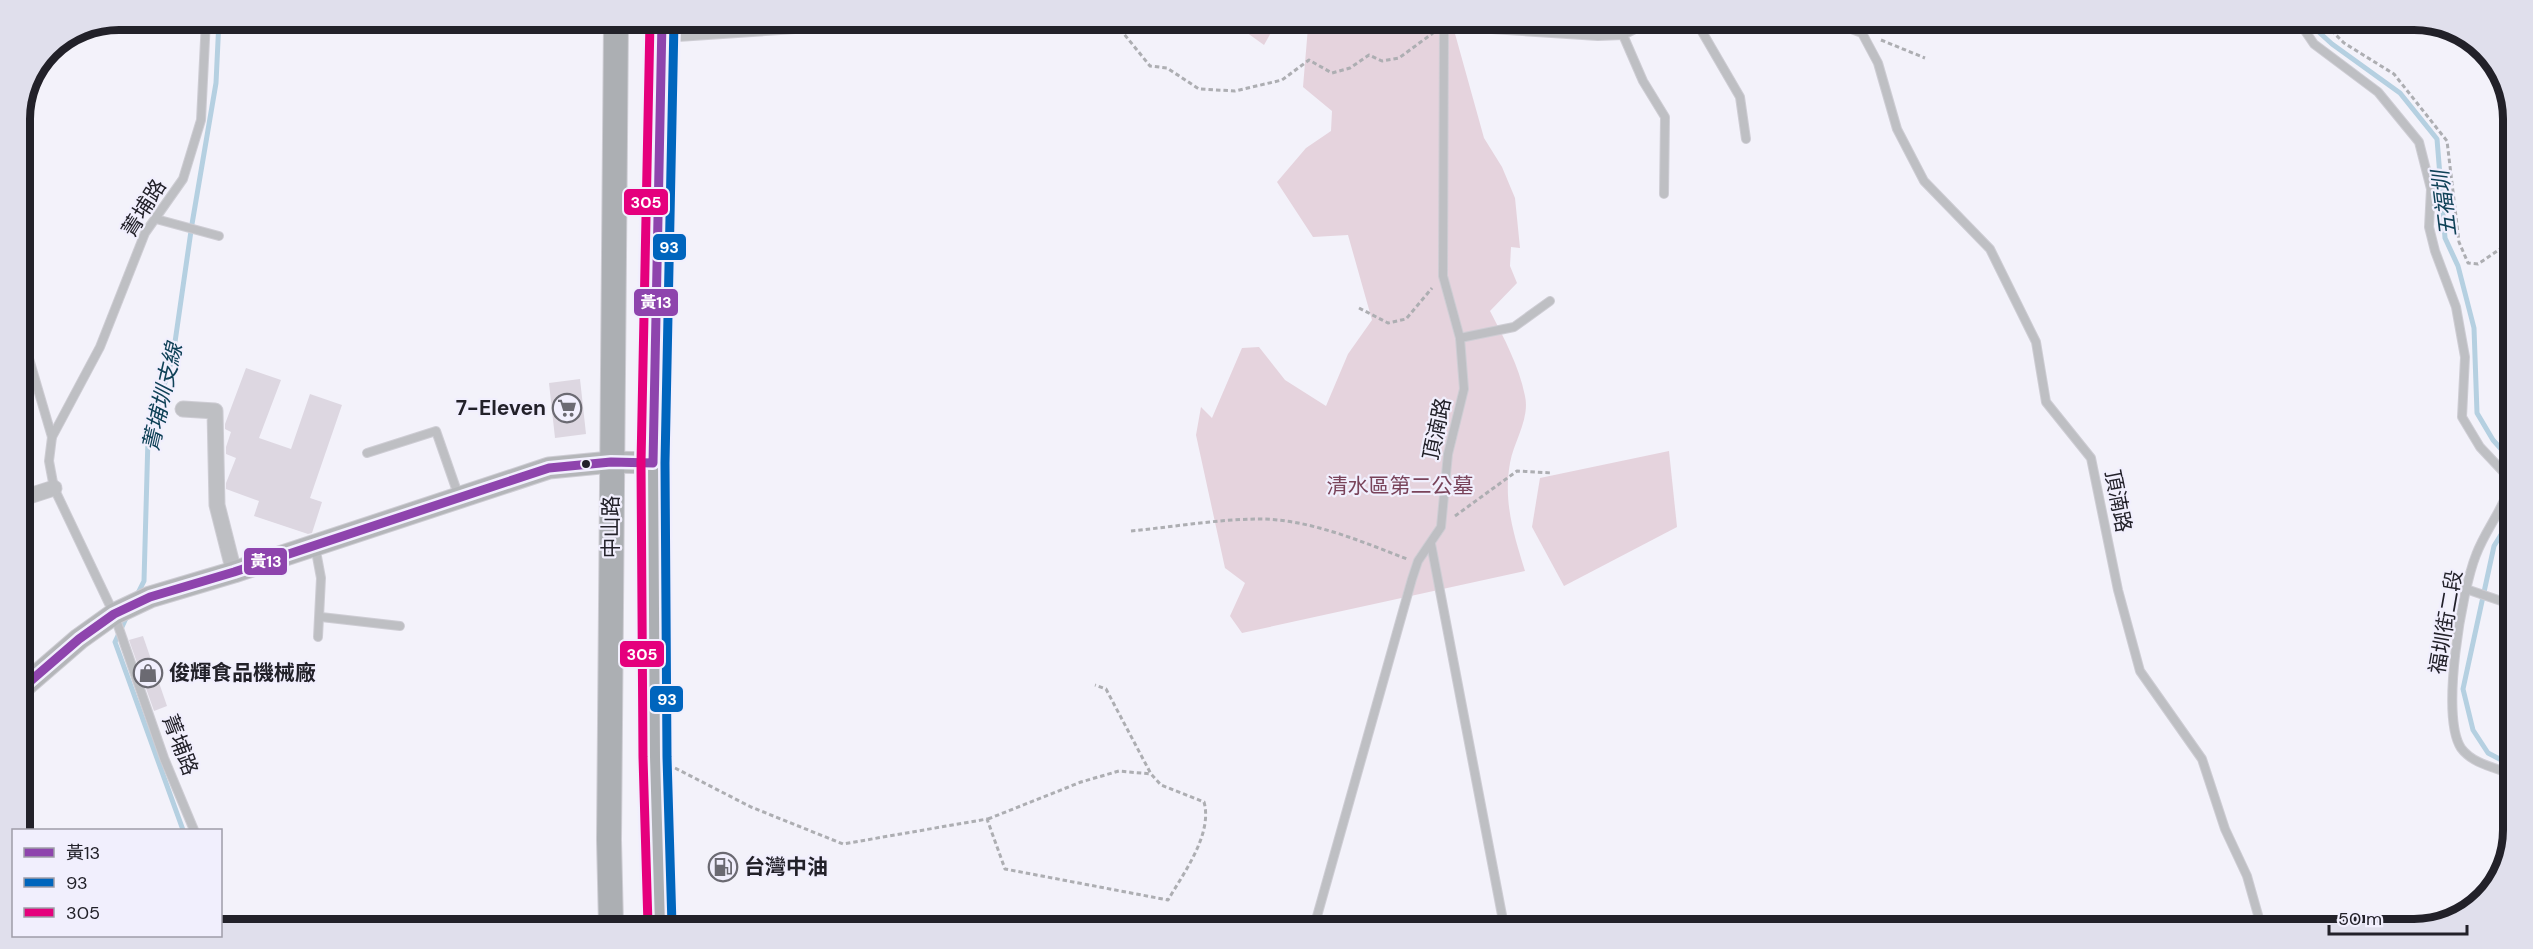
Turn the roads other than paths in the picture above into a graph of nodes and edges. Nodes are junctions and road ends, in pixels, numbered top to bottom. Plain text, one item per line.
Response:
1 (206, 30) edge
2 (616, 30) edge
3 (662, 30) edge
4 (1444, 30) edge
5 (1521, 30) edge
6 (1633, 30) edge
7 (1701, 30) edge
8 (1853, 30) edge
9 (2304, 30) edge
10 (1623, 35) junction
11 (1746, 139) dead end
12 (1664, 194) dead end
13 (156, 219) junction
14 (219, 236) dead end
15 (1550, 301) dead end
16 (1460, 338) junction
17 (30, 362) edge
18 (183, 409) dead end
19 (52, 437) junction
20 (367, 453) dead end
21 (611, 462) junction
22 (653, 463) junction
23 (2503, 471) edge
24 (54, 488) junction
25 (30, 496) edge
26 (459, 496) junction
27 (2503, 505) edge
28 (1431, 544) junction
29 (315, 545) junction
30 (234, 572) junction
31 (2466, 589) junction
32 (2503, 602) edge
33 (114, 614) junction
34 (321, 618) junction
35 (400, 626) dead end
36 (318, 637) dead end
37 (30, 681) edge
38 (2503, 771) edge
39 (193, 829) edge
40 (611, 919) edge
41 (660, 919) edge
42 (1316, 919) edge
43 (1502, 919) edge
44 (2259, 919) edge

1 - 13 lane, 菁埔路
2 - 21 main road, 中山路
3 - 22 main road, 中山路
4 - 16 lane, 頂湳路
5 - 10 lane
6 - 10 lane
7 - 11 lane
8 - 44 lane, 頂湳路
9 - 23 lane, 福圳街二段
10 - 12 lane
13 - 14 lane
13 - 19 lane, 菁埔路
15 - 16 lane
16 - 28 lane, 頂湳路
17 - 19 lane, 菁埔路
18 - 30 street
19 - 24 lane, 菁埔路
20 - 26 lane
21 - 22 street
21 - 26 street
21 - 40 main road, 中山路
22 - 41 main road, 中山路
24 - 25 street
24 - 33 lane, 菁埔路
26 - 29 street
27 - 31 lane, 福圳街二段
28 - 42 lane, 頂湳路
28 - 43 lane
29 - 30 street
29 - 34 lane
30 - 33 street
31 - 32 lane
31 - 38 lane, 福圳街二段
33 - 37 street
33 - 39 lane, 菁埔路
34 - 35 lane
34 - 36 lane

